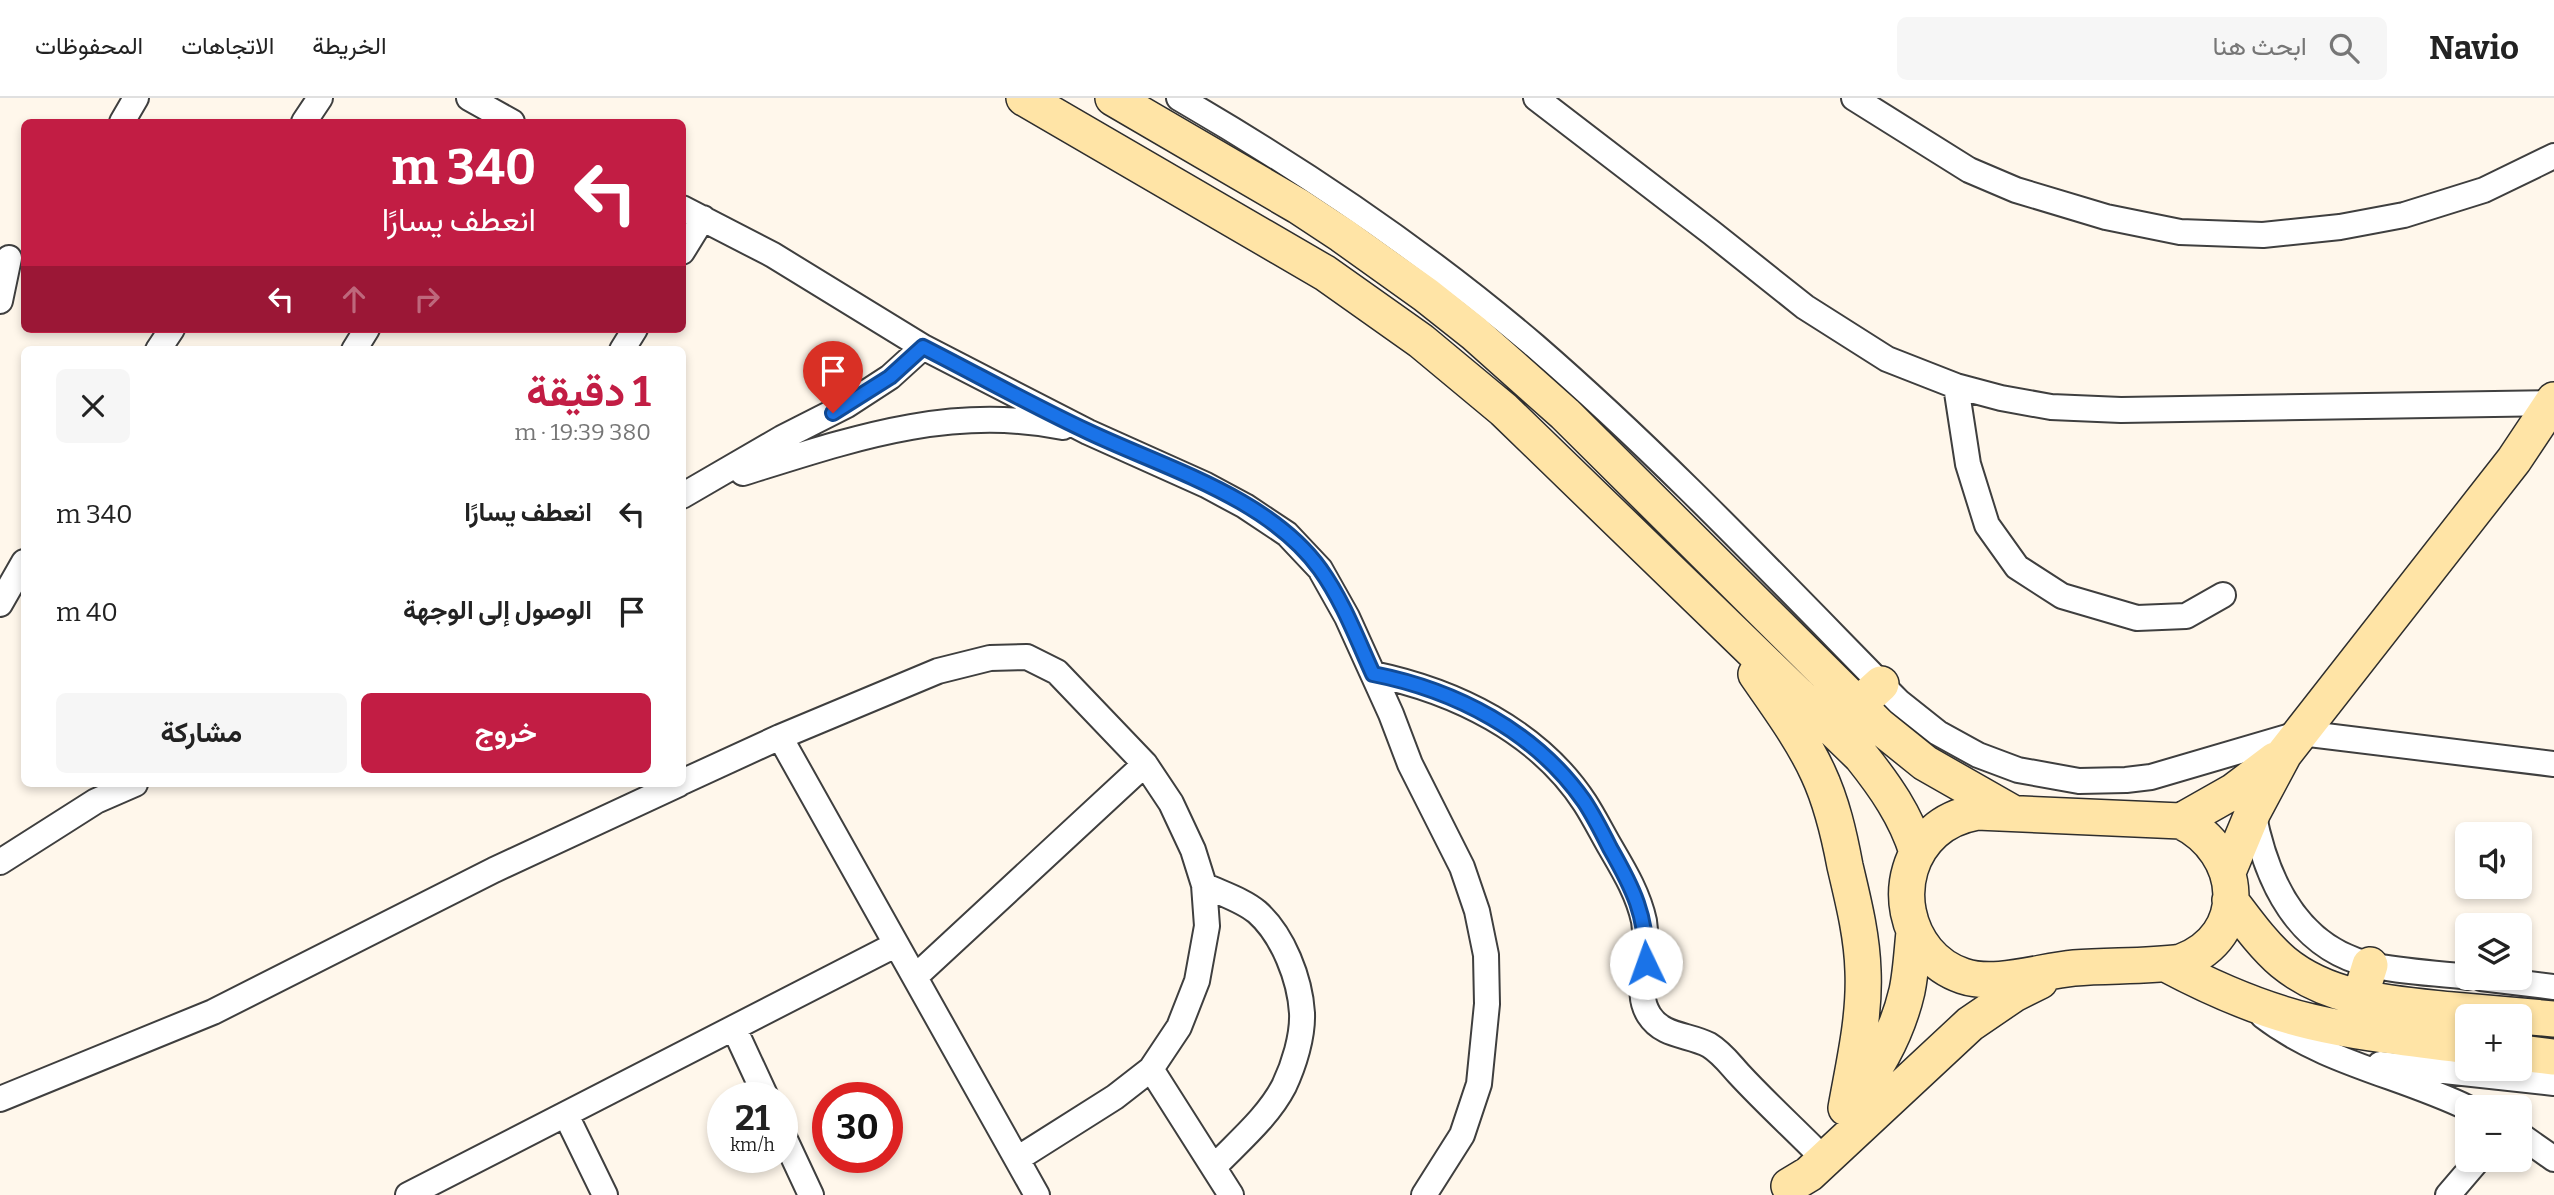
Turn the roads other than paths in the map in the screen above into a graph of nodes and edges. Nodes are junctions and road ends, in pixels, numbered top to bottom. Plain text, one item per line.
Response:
1 (136, 98) edge
2 (320, 98) edge
3 (1024, 98) edge
4 (1112, 98) edge
5 (1179, 98) edge
6 (1536, 98) edge
7 (1854, 98) edge
8 (124, 119) edge
9 (306, 119) edge
10 (2554, 156) edge
11 (693, 213) edge
12 (686, 238) edge
13 (11, 255) edge
14 (0, 301) edge
15 (923, 347) junction
16 (1956, 386) junction
17 (2553, 402) edge
18 (1088, 432) junction
19 (691, 491) edge
20 (21, 567) edge
21 (2223, 595) dead end
22 (0, 604) edge
23 (1717, 615) junction
24 (1373, 674) junction
25 (1870, 695) junction
26 (780, 737) junction
27 (2292, 743) junction
28 (1145, 764) junction
29 (2554, 764) edge
30 (686, 781) edge
31 (123, 787) edge
32 (672, 787) edge
33 (99, 793) edge
34 (2011, 812) junction
35 (2253, 812) junction
36 (2181, 821) junction
37 (1917, 852) junction
38 (0, 862) edge
39 (1204, 886) junction
40 (2229, 886) junction
41 (1914, 932) junction
42 (895, 945) junction
43 (2166, 964) junction
44 (2370, 965) junction
45 (2072, 968) junction
46 (2455, 975) edge
47 (915, 977) junction
48 (2532, 984) edge
49 (2554, 987) edge
50 (2360, 997) junction
51 (2243, 1001) junction
52 (2554, 1020) edge
53 (734, 1028) junction
54 (2455, 1044) edge
55 (2532, 1054) edge
56 (2554, 1057) edge
57 (2338, 1059) junction
58 (1151, 1069) junction
59 (759, 1082) edge
60 (2554, 1083) edge
61 (0, 1099) edge
62 (2455, 1102) edge
63 (1846, 1108) junction
64 (566, 1115) junction
65 (2532, 1143) edge
66 (1814, 1149) junction
67 (1017, 1159) junction
68 (2554, 1159) edge
69 (798, 1167) edge
70 (1214, 1167) junction
71 (2468, 1172) edge
72 (1784, 1190) edge
73 (410, 1195) edge
74 (605, 1195) edge
75 (811, 1195) edge
76 (1037, 1195) edge
77 (1231, 1195) edge
78 (1424, 1195) edge
79 (2448, 1195) edge

1 - 8 street
2 - 9 street
3 - 23 street
4 - 25 street
5 - 25 street
6 - 16 street
7 - 10 street
11 - 12 street
11 - 15 street
13 - 14 street
15 - 18 street
15 - 19 street
16 - 17 street
16 - 21 street
17 - 27 street
18 - 19 street
18 - 24 street
20 - 22 street
23 - 37 street
23 - 63 street
24 - 66 street
24 - 78 street
25 - 27 street
25 - 34 street
26 - 28 street
26 - 30 street
26 - 42 street
27 - 29 street
27 - 35 street
27 - 36 street
28 - 39 street
28 - 47 street
31 - 33 street
32 - 61 street
33 - 38 street
34 - 36 street
34 - 37 street
35 - 40 street
35 - 44 street
36 - 40 street
37 - 41 street
39 - 58 street
39 - 70 street
40 - 43 street
40 - 50 street
41 - 45 street
41 - 63 street
42 - 47 street
42 - 53 street
43 - 45 street
43 - 51 street
44 - 46 street
44 - 50 street
45 - 72 street
47 - 67 street
48 - 49 street
50 - 52 street
51 - 54 street
51 - 57 street
53 - 59 street
53 - 64 street
55 - 56 street
57 - 60 street
57 - 62 street
58 - 67 street
58 - 70 street
63 - 66 street
64 - 73 street
64 - 74 street
65 - 68 street
66 - 72 street
67 - 76 street
69 - 75 street
70 - 77 street
71 - 79 street

